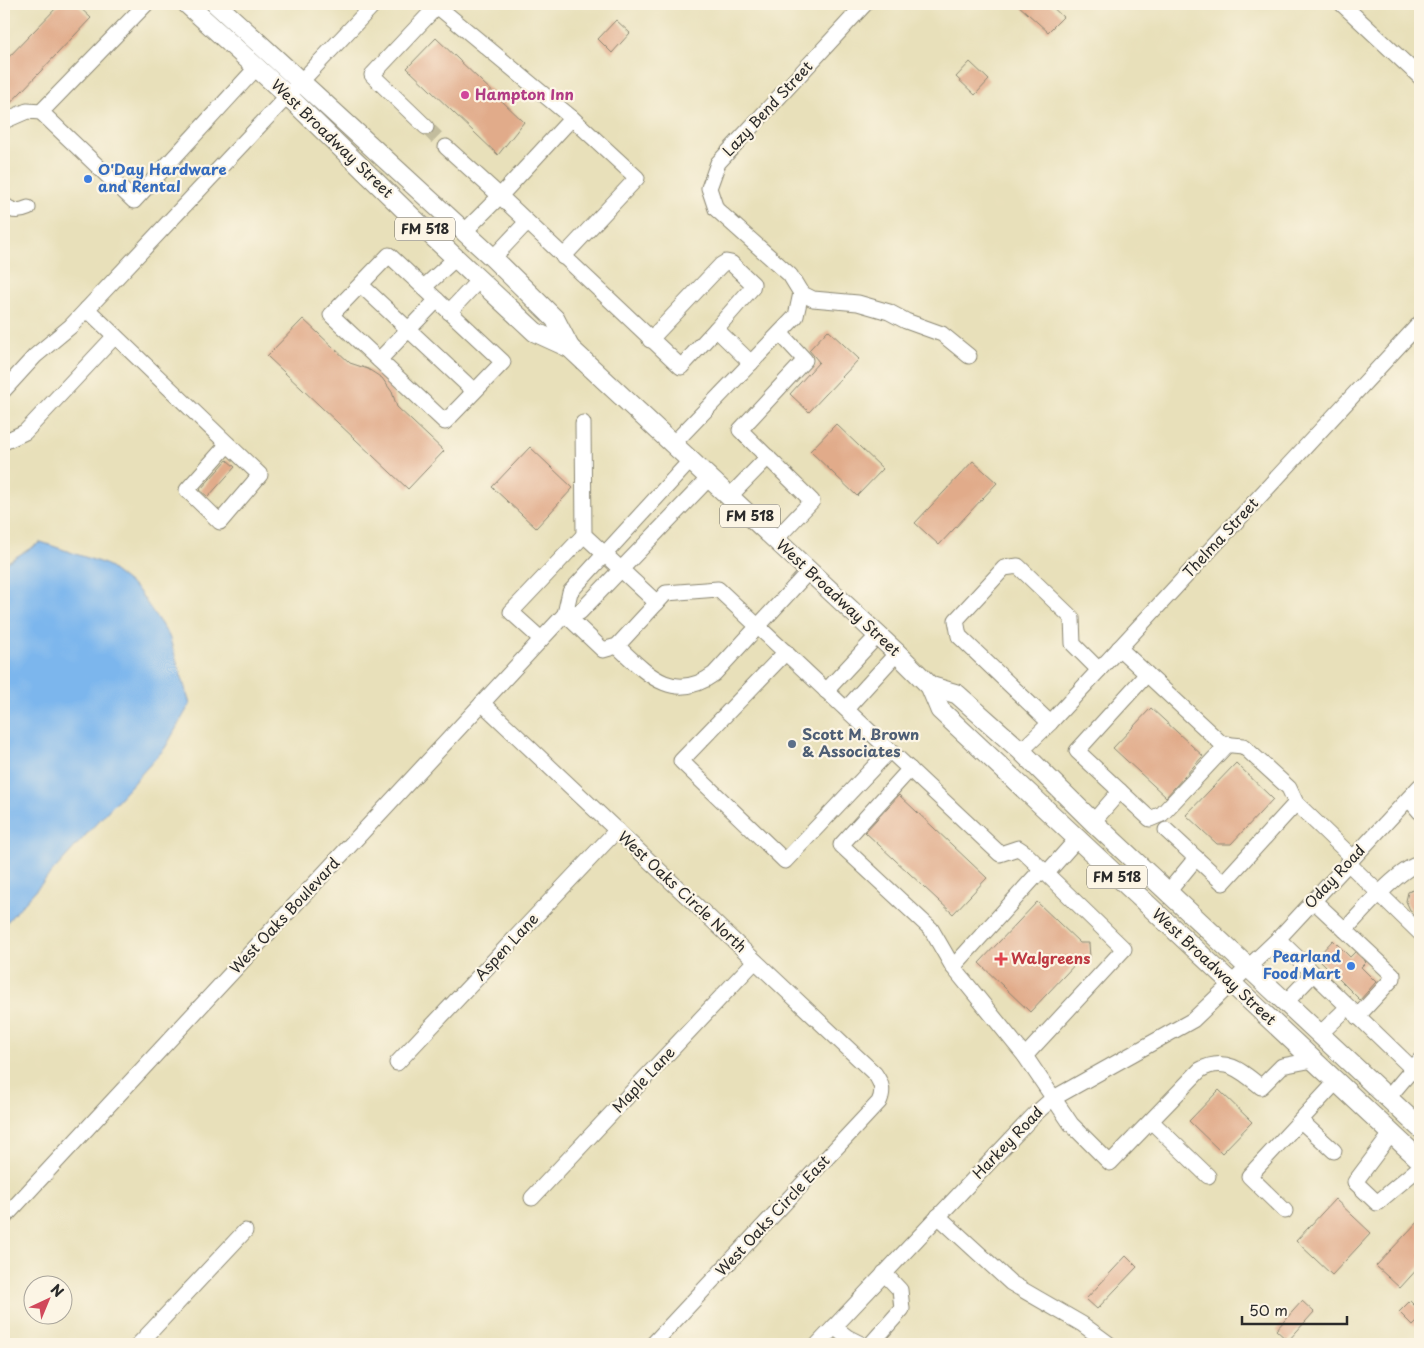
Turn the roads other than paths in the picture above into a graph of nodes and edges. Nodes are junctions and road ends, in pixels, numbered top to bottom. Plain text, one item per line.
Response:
1 (146, 4) edge
2 (187, 4) edge
3 (203, 4) edge
4 (216, 4) edge
5 (374, 4) edge
6 (865, 4) edge
7 (1342, 4) edge
8 (436, 5) edge
9 (238, 24) junction
10 (258, 67) junction
11 (1420, 77) edge
12 (302, 82) junction
13 (289, 96) junction
14 (41, 112) junction
15 (572, 118) junction
16 (4, 121) edge
17 (426, 127) tunnel mouth
18 (446, 147) tunnel mouth
19 (500, 196) junction
20 (4, 206) edge
21 (28, 208) dead end
22 (414, 220) junction
23 (527, 222) junction
24 (464, 232) junction
25 (563, 257) junction
26 (456, 258) junction
27 (493, 258) junction
28 (479, 280) junction
29 (361, 285) junction
30 (424, 287) junction
31 (801, 293) junction
32 (533, 298) junction
33 (437, 300) junction
34 (87, 309) junction
35 (449, 312) junction
36 (1420, 323) edge
37 (716, 329) junction
38 (409, 330) junction
39 (780, 332) junction
40 (115, 336) junction
41 (650, 340) junction
42 (570, 348) junction
43 (969, 356) dead end
44 (379, 360) junction
45 (751, 363) junction
46 (4, 390) edge
47 (474, 391) junction
48 (583, 423) dead end
49 (4, 440) edge
50 (228, 444) junction
51 (673, 444) junction
52 (768, 457) junction
53 (690, 461) junction
54 (709, 478) junction
55 (729, 497) junction
56 (584, 535) junction
57 (776, 540) junction
58 (605, 555) junction
59 (621, 570) junction
60 (809, 571) junction
61 (657, 603) junction
62 (565, 614) junction
63 (758, 626) junction
64 (878, 635) junction
65 (541, 639) junction
66 (617, 646) junction
67 (1119, 648) junction
68 (786, 652) junction
69 (898, 653) junction
70 (1099, 670) junction
71 (1147, 674) junction
72 (930, 686) junction
73 (826, 691) junction
74 (482, 703) junction
75 (846, 709) junction
76 (1050, 723) junction
77 (1228, 744) junction
78 (890, 750) junction
79 (1021, 751) junction
80 (910, 769) junction
81 (1420, 786) edge
82 (1120, 791) junction
83 (1408, 799) junction
84 (1296, 803) junction
85 (1420, 812) edge
86 (1093, 822) junction
87 (617, 830) junction
88 (1166, 830) dead end
89 (1077, 839) junction
90 (1196, 858) junction
91 (1351, 861) junction
92 (1420, 864) edge
93 (1044, 872) junction
94 (1168, 892) junction
95 (1379, 893) junction
96 (1314, 900) junction
97 (1345, 930) junction
98 (1420, 933) edge
99 (1278, 939) junction
100 (756, 961) junction
101 (953, 967) junction
102 (1249, 967) junction
103 (1313, 974) junction
104 (1232, 984) junction
105 (1286, 1002) junction
106 (1352, 1012) junction
107 (1320, 1034) junction
108 (1025, 1056) junction
109 (1313, 1060) junction
110 (397, 1063) dead end
111 (1418, 1068) edge
112 (1336, 1082) junction
113 (881, 1083) joint
114 (1388, 1098) junction
115 (1052, 1099) junction
116 (1151, 1121) junction
117 (1301, 1121) junction
118 (1420, 1128) edge
119 (1391, 1134) junction
120 (1334, 1151) dead end
121 (1420, 1160) edge
122 (1420, 1167) edge
123 (1208, 1176) dead end
124 (532, 1198) dead end
125 (1285, 1211) dead end
126 (938, 1216) junction
127 (4, 1218) edge
128 (245, 1231) dead end
129 (884, 1273) junction
130 (834, 1327) junction
131 (139, 1344) edge
132 (653, 1344) edge
133 (818, 1344) edge
134 (861, 1344) edge
135 (871, 1344) edge
136 (1109, 1344) edge

1 - 14 street
2 - 10 main road, West Broadway Street / FM 518
3 - 9 main road
4 - 9 main road, West Broadway Street / FM 518
5 - 12 street
6 - 31 street, Lazy Bend Street
7 - 11 street
8 - 15 street
8 - 17 street
9 - 12 main road, West Broadway Street / FM 518
10 - 13 main road, West Broadway Street / FM 518
10 - 14 street
12 - 13 street
12 - 24 main road, West Broadway Street / FM 518
13 - 22 main road, West Broadway Street / FM 518
13 - 34 street
14 - 16 street
15 - 19 street
15 - 25 street
18 - 19 street
19 - 23 street
19 - 24 street
20 - 21 street
22 - 26 main road, West Broadway Street / FM 518
22 - 27 main road
23 - 25 street
23 - 27 street
24 - 27 main road, West Broadway Street / FM 518
25 - 41 street
26 - 28 main road, West Broadway Street / FM 518
26 - 30 street
26 - 32 main road
27 - 32 main road, West Broadway Street / FM 518
28 - 35 street
28 - 42 main road, West Broadway Street / FM 518
29 - 30 street
29 - 38 street
29 - 44 street
30 - 33 street
31 - 39 street
31 - 43 street
32 - 42 main road, West Broadway Street / FM 518
33 - 35 street
33 - 38 street
34 - 40 street
34 - 46 street
35 - 47 street
36 - 67 street, Thelma Street
37 - 41 street
37 - 41 street
37 - 45 street
38 - 44 street
38 - 47 street
39 - 45 street
39 - 52 street
40 - 49 street
40 - 50 street
42 - 51 main road, West Broadway Street / FM 518
44 - 47 street
45 - 51 street
48 - 56 street
50 - 50 street
51 - 53 main road, West Broadway Street / FM 518
52 - 55 street
52 - 57 street
53 - 54 main road, West Broadway Street / FM 518
53 - 58 street, West Oaks Boulevard
54 - 55 main road, West Broadway Street / FM 518
54 - 59 street, West Oaks Boulevard
55 - 57 main road, West Broadway Street / FM 518
56 - 58 street
56 - 65 street
57 - 60 main road, West Broadway Street / FM 518
58 - 59 street
58 - 62 street, West Oaks Boulevard
59 - 61 street
59 - 62 street, West Oaks Boulevard
60 - 63 street
60 - 64 main road, West Broadway Street / FM 518
61 - 63 street
61 - 66 street
62 - 65 street, West Oaks Boulevard
62 - 66 street
63 - 66 street
63 - 68 street
64 - 69 main road, West Broadway Street / FM 518
64 - 73 street
65 - 74 street, West Oaks Boulevard
67 - 70 street, Thelma Street
67 - 71 street
68 - 73 street
68 - 78 street
69 - 72 main road, West Broadway Street / FM 518
69 - 75 street
70 - 76 street, Thelma Street
70 - 76 street
71 - 77 street
71 - 82 street
72 - 79 main road, West Broadway Street / FM 518
72 - 89 main road, West Broadway Street / FM 518
73 - 75 street
74 - 87 street, West Oaks Circle North
74 - 127 street, West Oaks Boulevard
75 - 78 street
76 - 79 street, Thelma Street
77 - 82 street
77 - 84 street
78 - 80 street
79 - 86 main road, West Broadway Street / FM 518
80 - 93 street
80 - 101 street
81 - 83 street, Oday Road
82 - 86 street
83 - 85 street
83 - 91 street, Oday Road
84 - 90 street
84 - 91 street
86 - 94 main road, West Broadway Street / FM 518
87 - 100 street, West Oaks Circle North
87 - 110 street, Aspen Lane
88 - 90 street
89 - 93 street
89 - 104 main road, West Broadway Street / FM 518
90 - 94 street
91 - 95 street
91 - 96 street, Oday Road
92 - 95 street
93 - 101 street
93 - 108 street
94 - 102 main road, West Broadway Street / FM 518
95 - 97 street
95 - 98 street
96 - 97 street
96 - 99 street, Oday Road
97 - 106 street
99 - 102 street, Oday Road
99 - 103 street
100 - 113 street, West Oaks Circle North
100 - 124 street, Maple Lane
101 - 108 street
102 - 104 street, Harkey Road
102 - 105 main road, West Broadway Street / FM 518
103 - 105 street
103 - 106 street
104 - 109 main road, West Broadway Street / FM 518
104 - 115 street, Harkey Road
105 - 107 main road, West Broadway Street / FM 518
106 - 107 street
106 - 111 street
107 - 114 main road, West Broadway Street / FM 518
108 - 115 street
109 - 112 main road, West Broadway Street / FM 518
109 - 116 street
111 - 114 street
112 - 117 street
112 - 119 main road, West Broadway Street / FM 518
113 - 132 street, West Oaks Circle East
114 - 118 main road, West Broadway Street / FM 518
115 - 116 street
115 - 126 street, Harkey Road
116 - 123 street
117 - 120 street
117 - 125 street
119 - 121 main road, West Broadway Street / FM 518
119 - 122 street
126 - 129 street, Harkey Road
126 - 136 street
128 - 131 street
129 - 130 street, Harkey Road
129 - 135 street
130 - 133 street, Harkey Road
130 - 134 street

